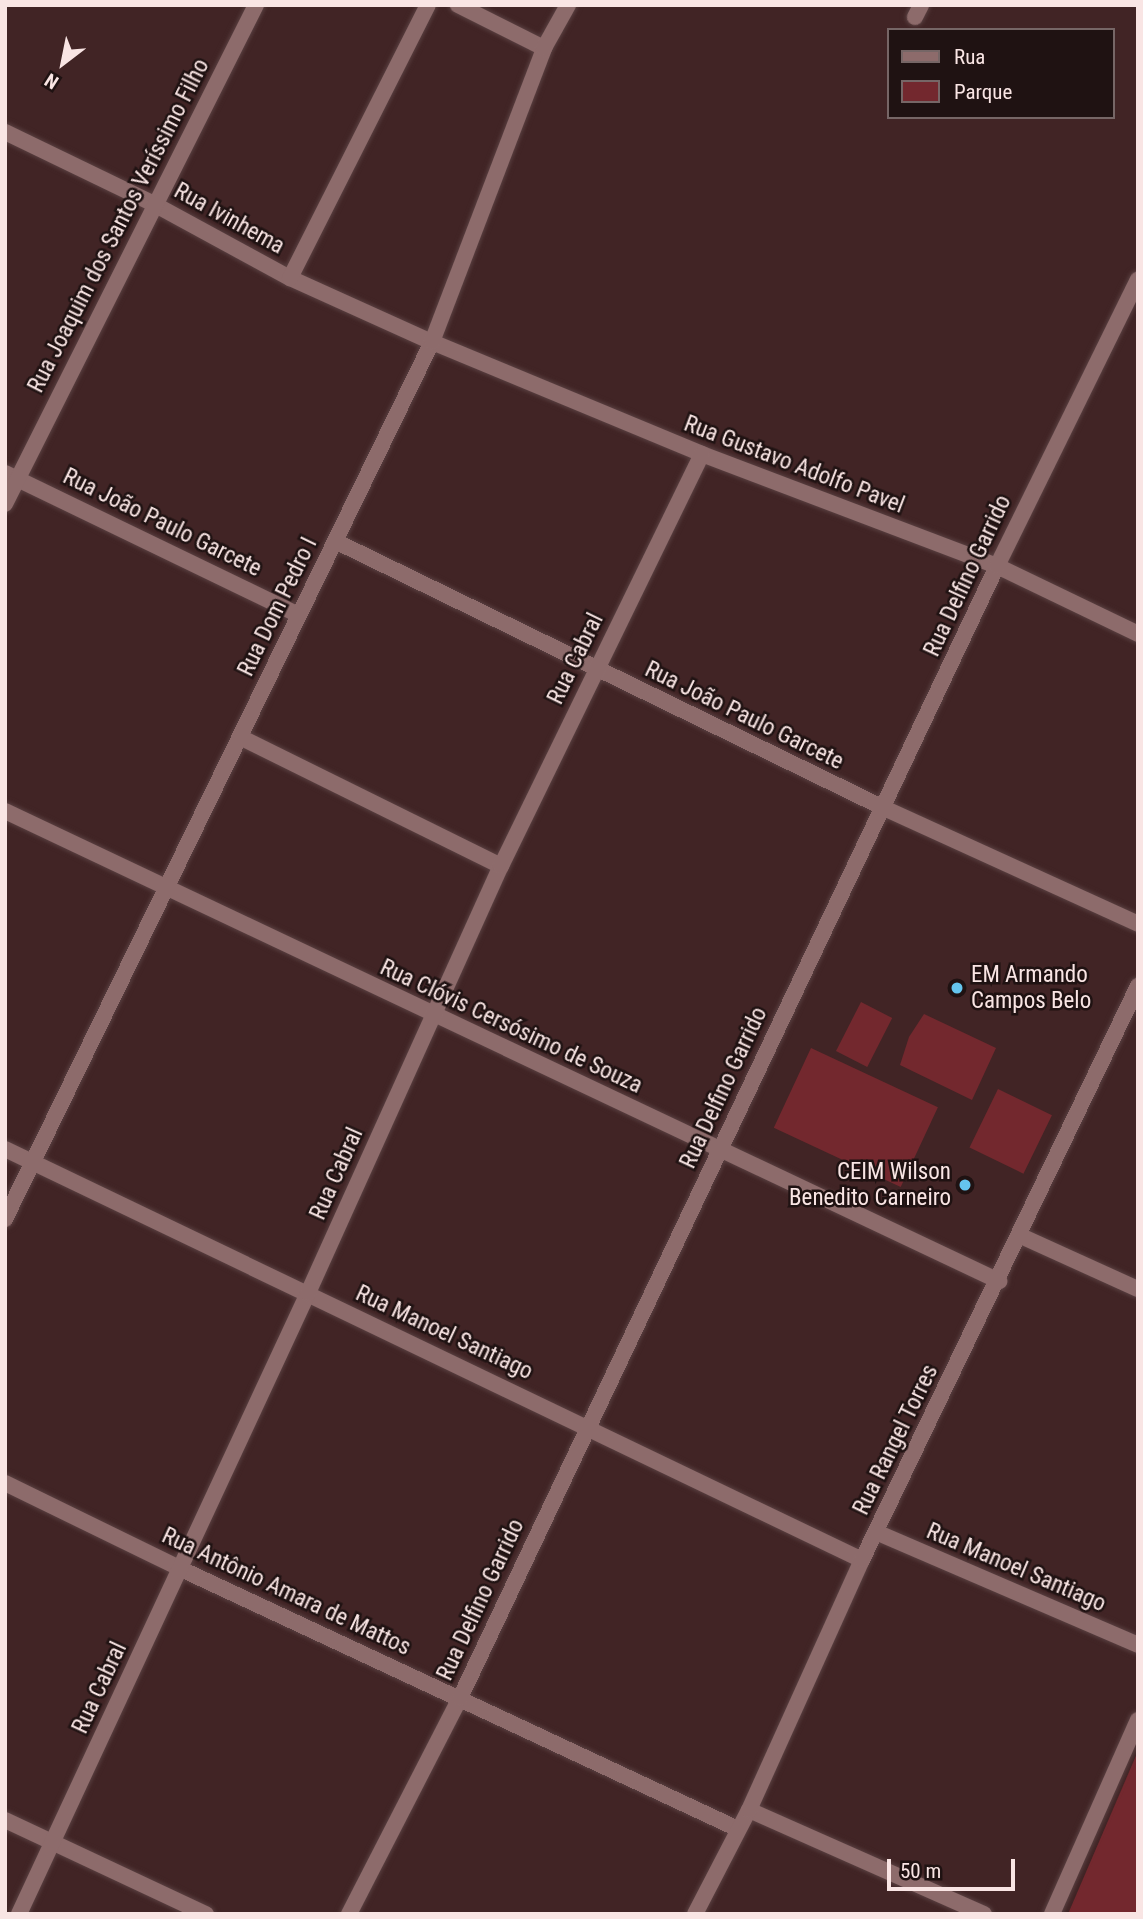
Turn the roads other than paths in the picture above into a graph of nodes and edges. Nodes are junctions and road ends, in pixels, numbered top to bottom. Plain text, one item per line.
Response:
1 (256, 5) edge
2 (428, 5) edge
3 (458, 5) edge
4 (568, 5) edge
5 (544, 48) junction
6 (5, 132) edge
7 (155, 204) junction
8 (290, 278) junction
9 (1135, 291) edge
10 (432, 342) junction
11 (702, 454) junction
12 (11, 476) edge
13 (5, 504) edge
14 (335, 541) junction
15 (997, 566) junction
16 (299, 615) junction
17 (1138, 634) edge
18 (595, 670) junction
19 (240, 737) junction
20 (884, 808) junction
21 (5, 811) edge
22 (501, 866) junction
23 (168, 890) junction
24 (1138, 924) edge
25 (1138, 986) edge
26 (434, 1016) junction
27 (5, 1149) edge
28 (720, 1151) junction
29 (32, 1161) junction
30 (5, 1219) edge
31 (1021, 1236) junction
32 (999, 1281) junction
33 (1138, 1289) edge
34 (308, 1293) junction
35 (589, 1427) junction
36 (5, 1483) edge
37 (876, 1532) junction
38 (862, 1560) junction
39 (181, 1569) junction
40 (1138, 1645) edge
41 (460, 1698) junction
42 (1138, 1720) edge
43 (750, 1810) junction
44 (5, 1820) edge
45 (738, 1829) junction
46 (53, 1842) junction
47 (19, 1914) edge
48 (206, 1914) edge
49 (349, 1914) edge
50 (695, 1914) edge
51 (984, 1914) edge
52 (1052, 1914) edge

1 - 7 street, Rua Joaquim dos Santos Veríssimo Filho
2 - 8 street
3 - 5 street
4 - 5 street, Rua Dom Pedro I
5 - 10 street, Rua Dom Pedro I
6 - 7 street, Rua Ivinhema
7 - 8 street, Rua Ivinhema
7 - 12 street, Rua Joaquim dos Santos Veríssimo Filho
8 - 10 street, Rua Ivinhema
9 - 15 street, Rua Delfino Garrido
10 - 11 street, Rua Gustavo Adolfo Pavel
10 - 14 street, Rua Dom Pedro I
11 - 15 street, Rua Gustavo Adolfo Pavel
11 - 18 street, Rua Cabral
12 - 13 street, Rua Joaquim dos Santos Veríssimo Filho
12 - 16 street, Rua João Paulo Garcete
14 - 16 street, Rua Dom Pedro I
14 - 18 street, Rua João Paulo Garcete
15 - 17 street, Rua Gustavo Adolfo Pavel
15 - 20 street, Rua Delfino Garrido
16 - 19 street, Rua Dom Pedro I
18 - 20 street, Rua João Paulo Garcete
18 - 22 street, Rua Cabral
19 - 22 street
19 - 23 street, Rua Dom Pedro I
20 - 24 street, Rua João Paulo Garcete
20 - 28 street, Rua Delfino Garrido
21 - 23 street, Rua Clóvis Cersósimo de Souza
22 - 26 street, Rua Cabral
23 - 26 street, Rua Clóvis Cersósimo de Souza
23 - 29 street, Rua Dom Pedro I
25 - 31 street, Rua Rangel Torres
26 - 28 street, Rua Clóvis Cersósimo de Souza
26 - 34 street, Rua Cabral
27 - 29 street, Rua Manoel Santiago
28 - 32 street, Rua Clóvis Cersósimo de Souza
28 - 35 street, Rua Delfino Garrido
29 - 30 street, Rua Dom Pedro I
29 - 34 street, Rua Manoel Santiago
31 - 32 street, Rua Rangel Torres
31 - 33 street
32 - 37 street, Rua Rangel Torres
34 - 35 street, Rua Manoel Santiago
34 - 39 street, Rua Cabral
35 - 38 street, Rua Manoel Santiago
35 - 41 street, Rua Delfino Garrido
36 - 39 street, Rua Antônio Amara de Mattos
37 - 38 street, Rua Rangel Torres
37 - 40 street, Rua Manoel Santiago
38 - 43 street, Rua Rangel Torres
39 - 41 street, Rua Antônio Amara de Mattos
39 - 46 street, Rua Cabral
41 - 45 street, Rua Antônio Amara de Mattos
41 - 49 street, Rua Delfino Garrido
42 - 52 street
43 - 45 street, Rua Rangel Torres
43 - 51 street
44 - 46 street
45 - 50 street, Rua Rangel Torres
46 - 47 street, Rua Cabral
46 - 48 street

